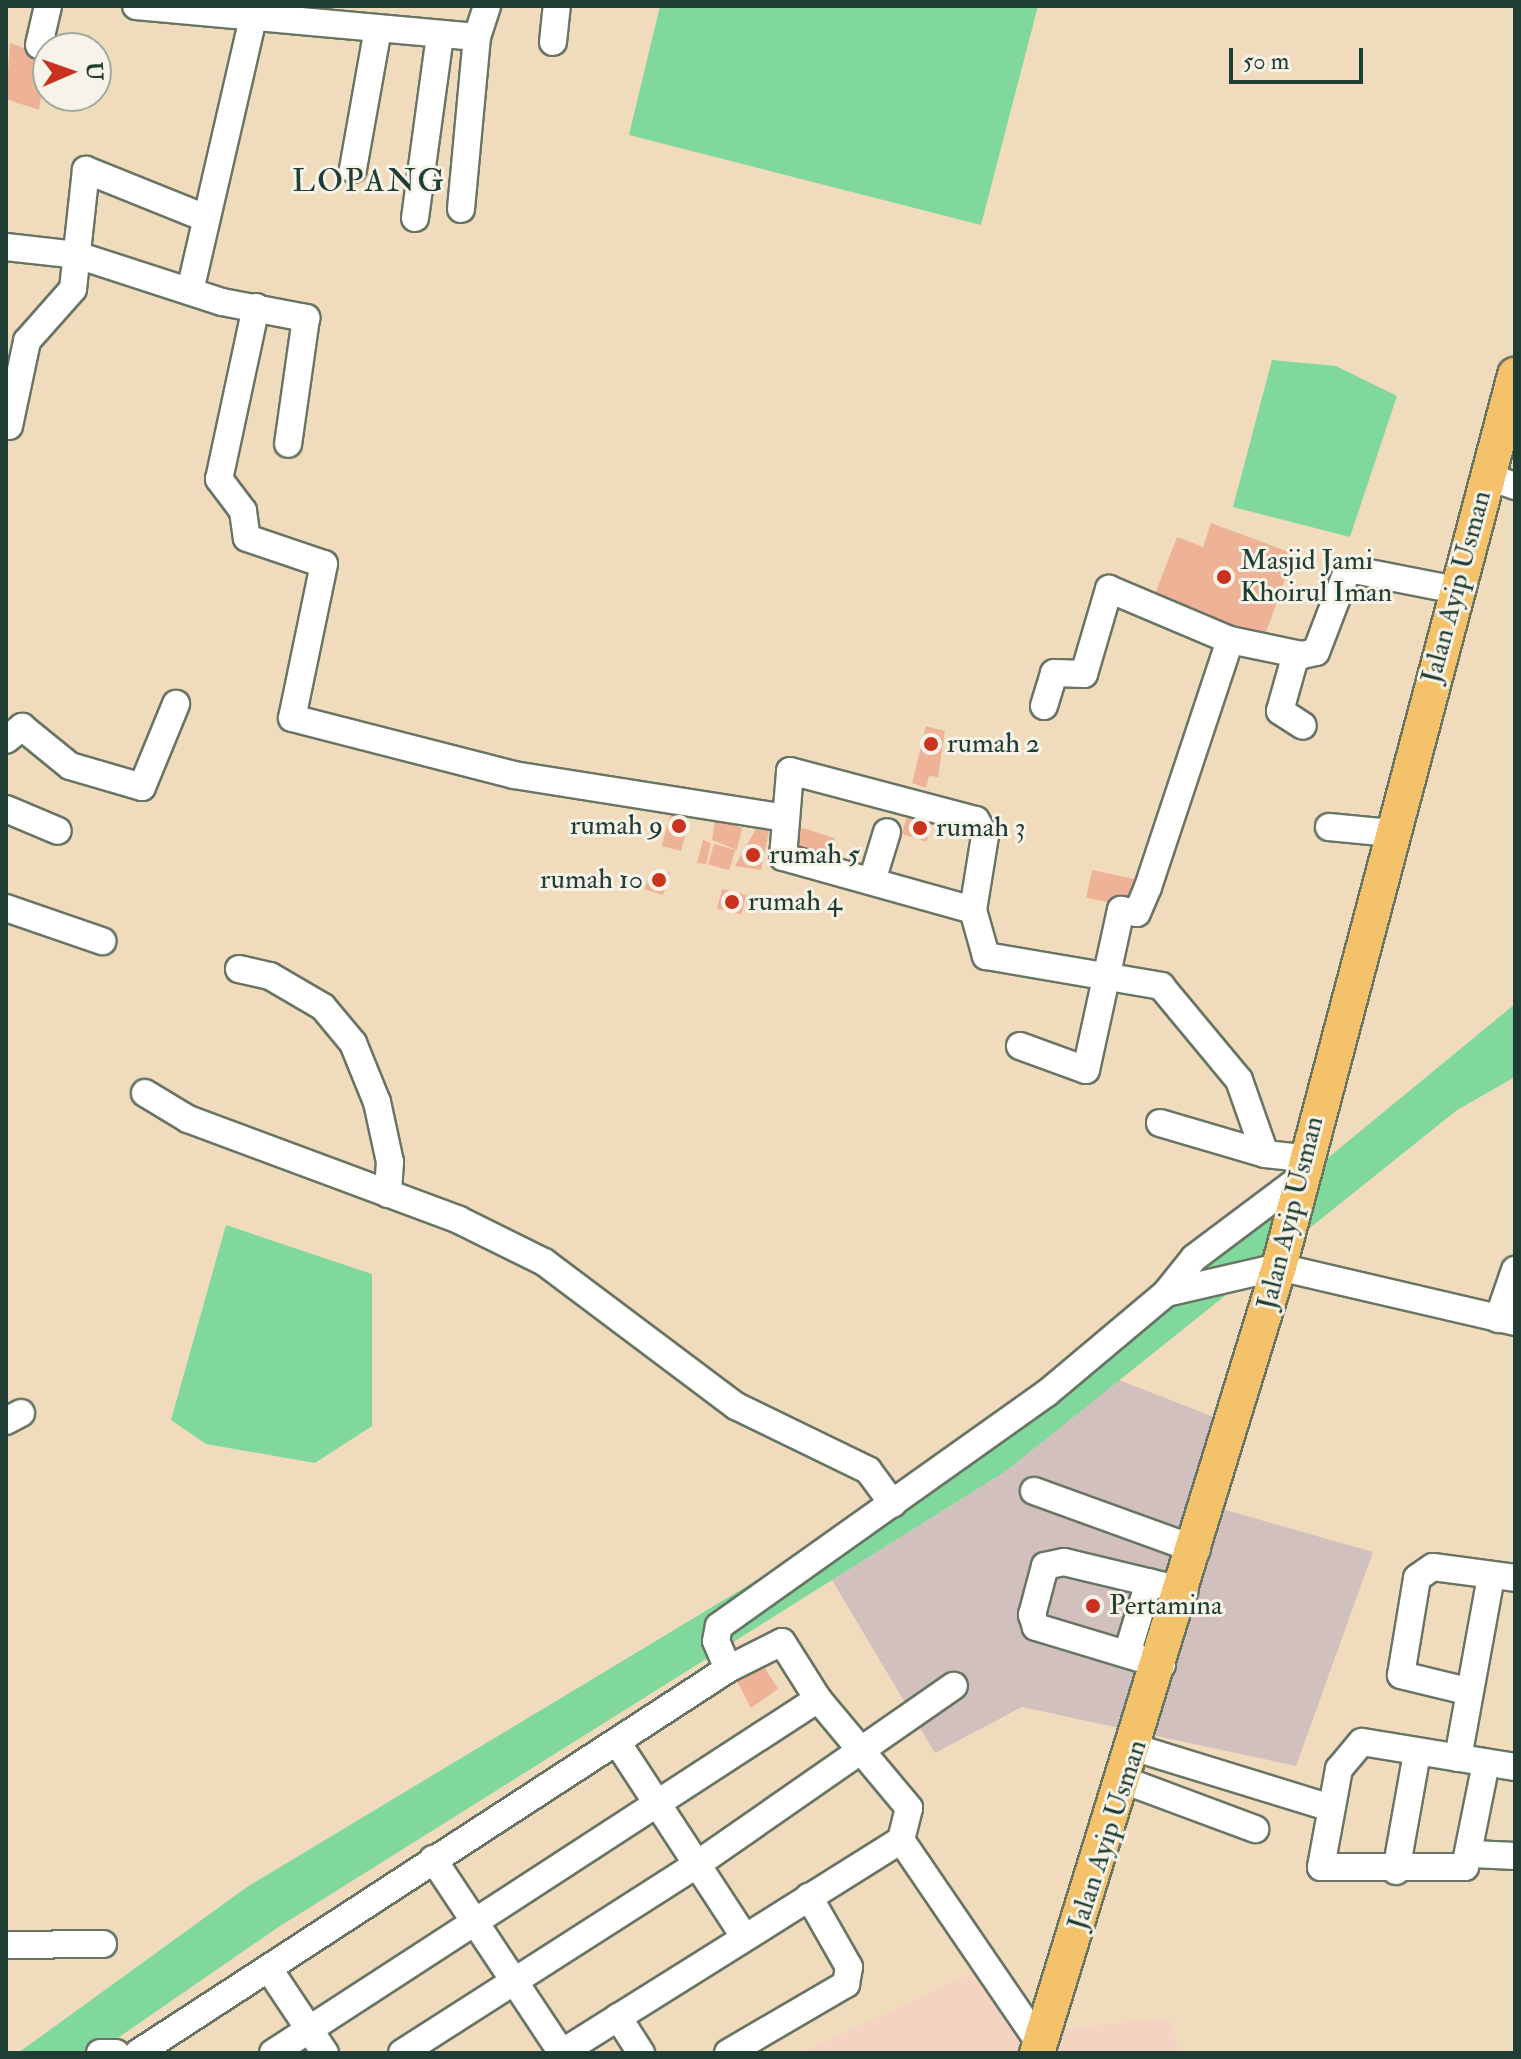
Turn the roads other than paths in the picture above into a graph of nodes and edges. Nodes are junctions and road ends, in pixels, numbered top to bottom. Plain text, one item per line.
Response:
1 (48, 6) edge
2 (136, 6) edge
3 (487, 6) edge
4 (557, 6) edge
5 (255, 9) edge
6 (378, 29) junction
7 (42, 32) edge
8 (440, 35) junction
9 (477, 37) junction
10 (553, 42) dead end
11 (353, 169) dead end
12 (461, 209) dead end
13 (203, 217) junction
14 (415, 218) dead end
15 (6, 247) edge
16 (77, 255) junction
17 (190, 291) junction
18 (256, 307) junction
19 (1515, 375) edge
20 (9, 426) dead end
21 (288, 444) dead end
22 (1501, 481) edge
23 (1456, 590) junction
24 (1230, 640) junction
25 (1296, 654) junction
26 (176, 704) dead end
27 (1044, 706) dead end
28 (1303, 726) dead end
29 (6, 740) edge
30 (6, 809) edge
31 (785, 818) junction
32 (1329, 827) dead end
33 (58, 831) dead end
34 (887, 832) dead end
35 (1391, 833) junction
36 (872, 881) junction
37 (6, 908) edge
38 (973, 910) junction
39 (102, 941) dead end
40 (239, 969) dead end
41 (1106, 978) junction
42 (1020, 1046) dead end
43 (145, 1093) dead end
44 (1160, 1123) dead end
45 (1265, 1154) junction
46 (1301, 1169) junction
47 (388, 1194) junction
48 (1279, 1267) junction
49 (1515, 1270) edge
50 (1166, 1293) junction
51 (1507, 1320) edge
52 (1034, 1491) dead end
53 (893, 1504) junction
54 (1197, 1550) junction
55 (1503, 1577) edge
56 (1149, 1582) junction
57 (1185, 1591) junction
58 (1127, 1654) junction
59 (1162, 1665) junction
60 (728, 1669) junction
61 (954, 1686) dead end
62 (1467, 1691) junction
63 (818, 1699) junction
64 (617, 1742) junction
65 (1136, 1748) junction
66 (866, 1750) junction
67 (1417, 1753) junction
68 (1458, 1758) junction
69 (1486, 1763) junction
70 (1515, 1767) edge
71 (1126, 1781) junction
72 (655, 1805) junction
73 (1328, 1807) junction
74 (1255, 1829) dead end
75 (901, 1840) junction
76 (1473, 1854) junction
77 (1515, 1856) edge
78 (433, 1859) junction
79 (696, 1865) junction
80 (1396, 1871) junction
81 (809, 1897) junction
82 (475, 1924) junction
83 (744, 1936) junction
84 (103, 1944) dead end
85 (6, 1945) edge
86 (269, 1969) junction
87 (509, 1981) junction
88 (618, 2017) junction
89 (309, 2030) junction
90 (1038, 2048) edge
91 (100, 2053) edge
92 (116, 2053) edge
93 (138, 2053) edge
94 (273, 2053) edge
95 (325, 2053) edge
96 (402, 2053) edge
97 (562, 2053) edge
98 (641, 2053) edge
99 (728, 2053) edge

1 - 7 street
2 - 5 street
3 - 9 street
4 - 10 street
5 - 6 street
5 - 13 street
6 - 8 street
6 - 11 street
8 - 9 street
8 - 14 street
9 - 12 street
13 - 16 street
13 - 17 street
15 - 16 street
16 - 17 street
16 - 20 street
17 - 18 street
18 - 21 street
18 - 31 street
19 - 22 main road, Jalan Ayip Usman
22 - 23 main road, Jalan Ayip Usman
23 - 25 street
23 - 35 main road, Jalan Ayip Usman
24 - 25 street
24 - 27 street
24 - 41 street
25 - 28 street
26 - 29 street
30 - 33 street
31 - 36 street
31 - 38 street
32 - 35 street
34 - 36 street
35 - 46 main road, Jalan Ayip Usman
36 - 38 street
37 - 39 street
38 - 41 street
40 - 47 street
41 - 42 street
41 - 45 street
43 - 47 street
44 - 45 street
45 - 46 street
46 - 48 main road, Jalan Ayip Usman
46 - 50 street
47 - 53 street
48 - 50 street
48 - 51 street
48 - 54 main road, Jalan Ayip Usman
49 - 51 street
50 - 53 street
52 - 54 street
53 - 60 street
54 - 57 main road, Jalan Ayip Usman
55 - 62 street
55 - 62 street
56 - 57 street
56 - 58 street
56 - 58 street
57 - 59 main road, Jalan Ayip Usman
58 - 59 street
59 - 65 main road, Jalan Ayip Usman
60 - 63 street
60 - 64 street
61 - 66 street
62 - 68 street
63 - 66 street
63 - 72 street
64 - 72 street
64 - 78 street
65 - 71 main road, Jalan Ayip Usman
65 - 73 street
66 - 75 street
66 - 79 street
67 - 68 street
67 - 73 street
67 - 80 street
68 - 69 street
69 - 70 street
69 - 76 street
71 - 74 street
71 - 90 main road, Jalan Ayip Usman
72 - 79 street
72 - 82 street
73 - 80 street
75 - 81 street
75 - 90 street
76 - 77 street
76 - 80 street
78 - 82 street
78 - 86 street
79 - 83 street
79 - 87 street
81 - 83 street
81 - 99 street
82 - 87 street
82 - 89 street
83 - 88 street
84 - 85 street
86 - 89 street
86 - 93 street
87 - 96 street
87 - 97 street
88 - 97 street
88 - 98 street
89 - 94 street
89 - 95 street
91 - 92 street

